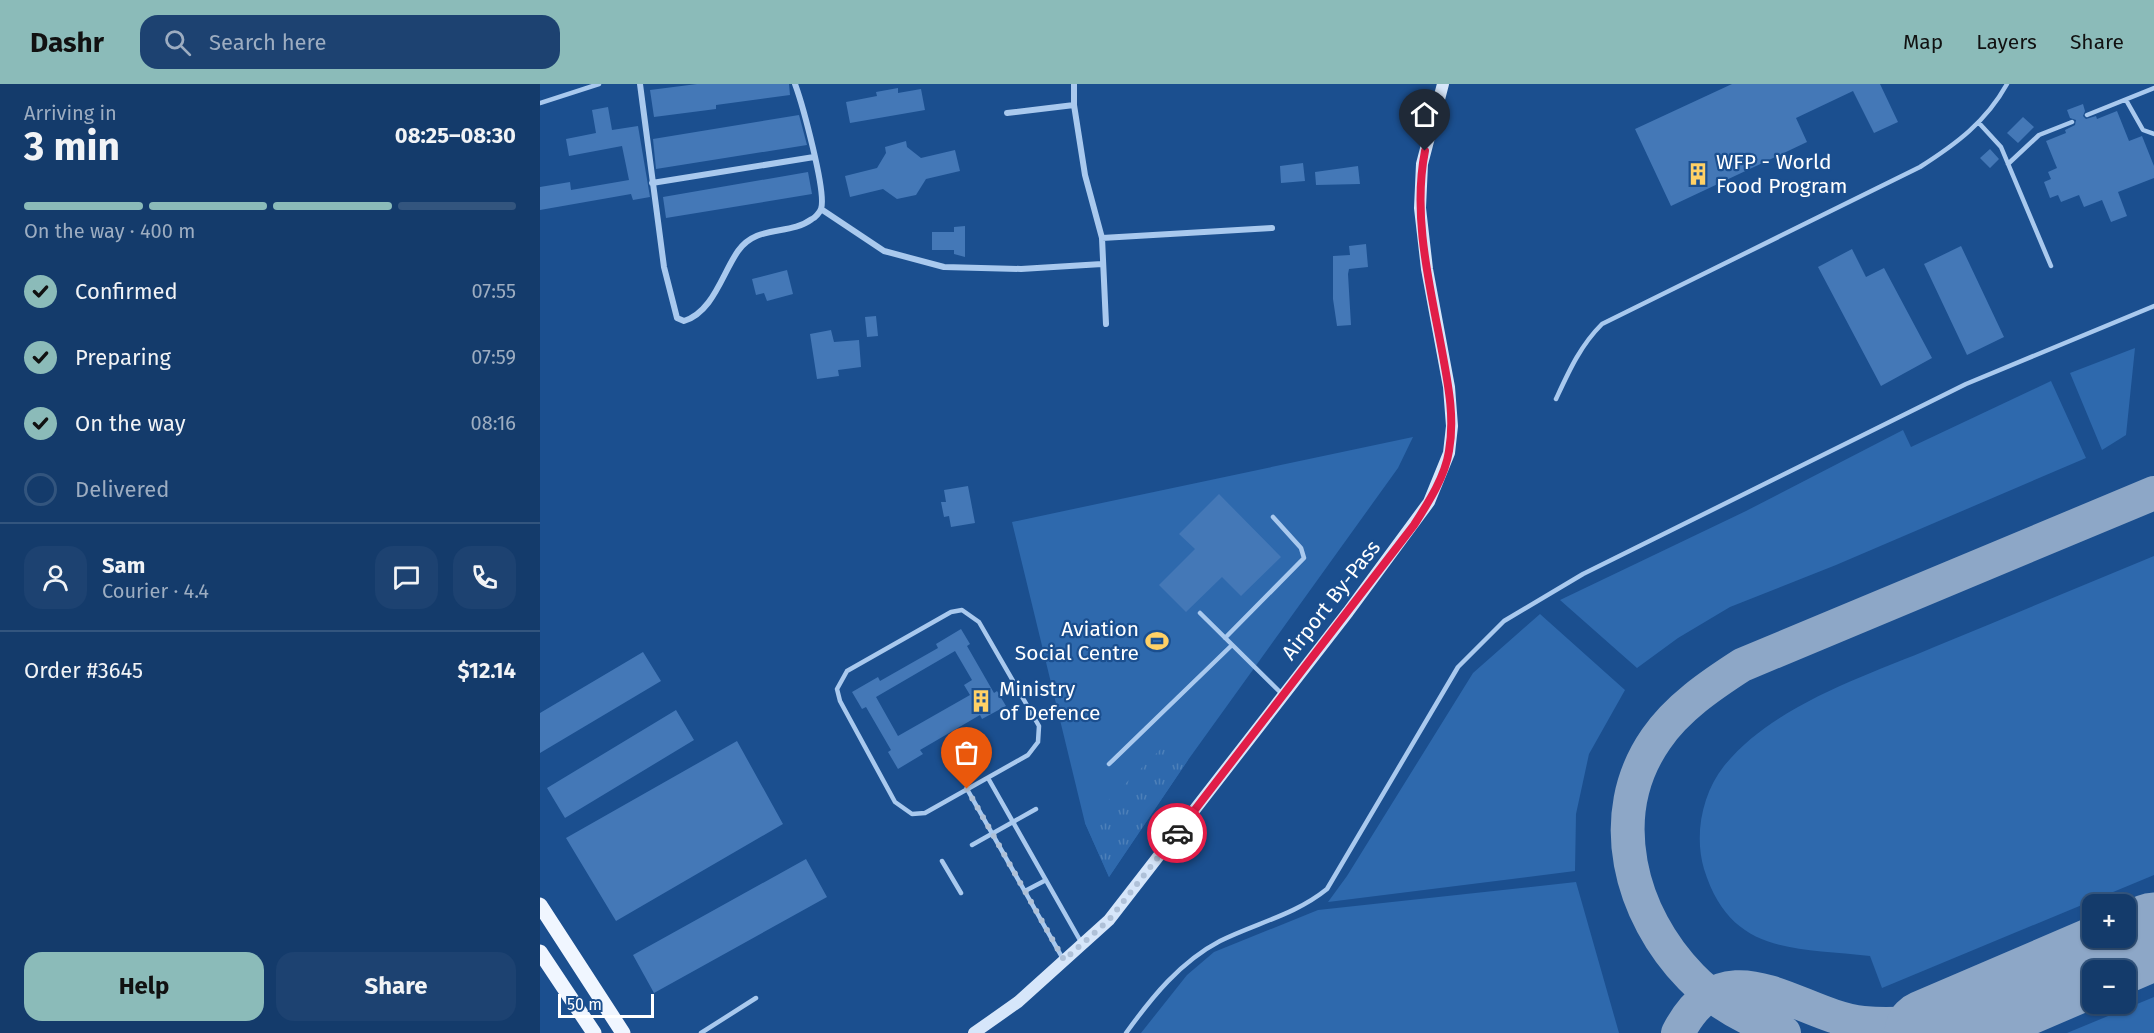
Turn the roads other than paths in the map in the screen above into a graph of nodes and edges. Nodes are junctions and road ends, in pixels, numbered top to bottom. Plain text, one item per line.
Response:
1 (600, 84) edge
2 (640, 84) edge
3 (795, 84) edge
4 (1074, 84) edge
5 (1443, 84) edge
6 (2007, 84) edge
7 (2154, 88) edge
8 (2127, 100) junction
9 (540, 103) edge
10 (1074, 105) junction
11 (1007, 113) dead end
12 (2087, 115) dead end
13 (2072, 122) dead end
14 (1979, 123) junction
15 (2154, 134) edge
16 (814, 157) junction
17 (2008, 164) junction
18 (652, 183) junction
19 (821, 209) junction
20 (1272, 228) dead end
21 (1102, 238) junction
22 (1102, 264) junction
23 (2051, 266) dead end
24 (2154, 306) edge
25 (1106, 324) dead end
26 (1556, 399) dead end
27 (1273, 517) dead end
28 (1200, 613) dead end
29 (1225, 638) junction
30 (1232, 645) junction
31 (1282, 694) junction
32 (1109, 764) dead end
33 (988, 778) junction
34 (967, 789) junction
35 (1035, 809) dead end
36 (1014, 823) junction
37 (993, 835) junction
38 (972, 845) dead end
39 (942, 861) dead end
40 (1046, 880) junction
41 (1025, 891) junction
42 (961, 893) dead end
43 (540, 905) edge
44 (1082, 944) junction
45 (540, 951) edge
46 (1064, 960) junction
47 (756, 998) dead end
48 (594, 1033) edge
49 (623, 1033) edge
50 (701, 1033) edge
51 (975, 1033) edge
52 (1126, 1033) edge

1 - 9 lane
2 - 18 street
3 - 16 street
4 - 10 street
5 - 31 main road, Airport By-Pass
6 - 14 lane
7 - 8 lane
8 - 12 lane
8 - 15 lane
10 - 11 street
10 - 21 street
13 - 17 lane
14 - 17 lane
14 - 26 lane
16 - 18 street
16 - 19 street
17 - 23 lane
18 - 19 street
19 - 22 street
20 - 21 street
21 - 22 street
22 - 25 street
24 - 52 lane
27 - 29 lane
28 - 29 lane
29 - 30 lane
30 - 31 lane
30 - 32 lane
31 - 44 main road, Airport By-Pass
33 - 34 lane
33 - 34 lane
33 - 36 lane
34 - 37 lane
35 - 36 lane
36 - 37 lane
36 - 40 lane
37 - 38 lane
37 - 41 lane
39 - 42 lane
40 - 41 lane
40 - 44 lane
41 - 46 lane
43 - 49 main road
44 - 46 main road, Airport By-Pass
45 - 48 main road
46 - 51 main road, Airport By-Pass
47 - 50 lane

